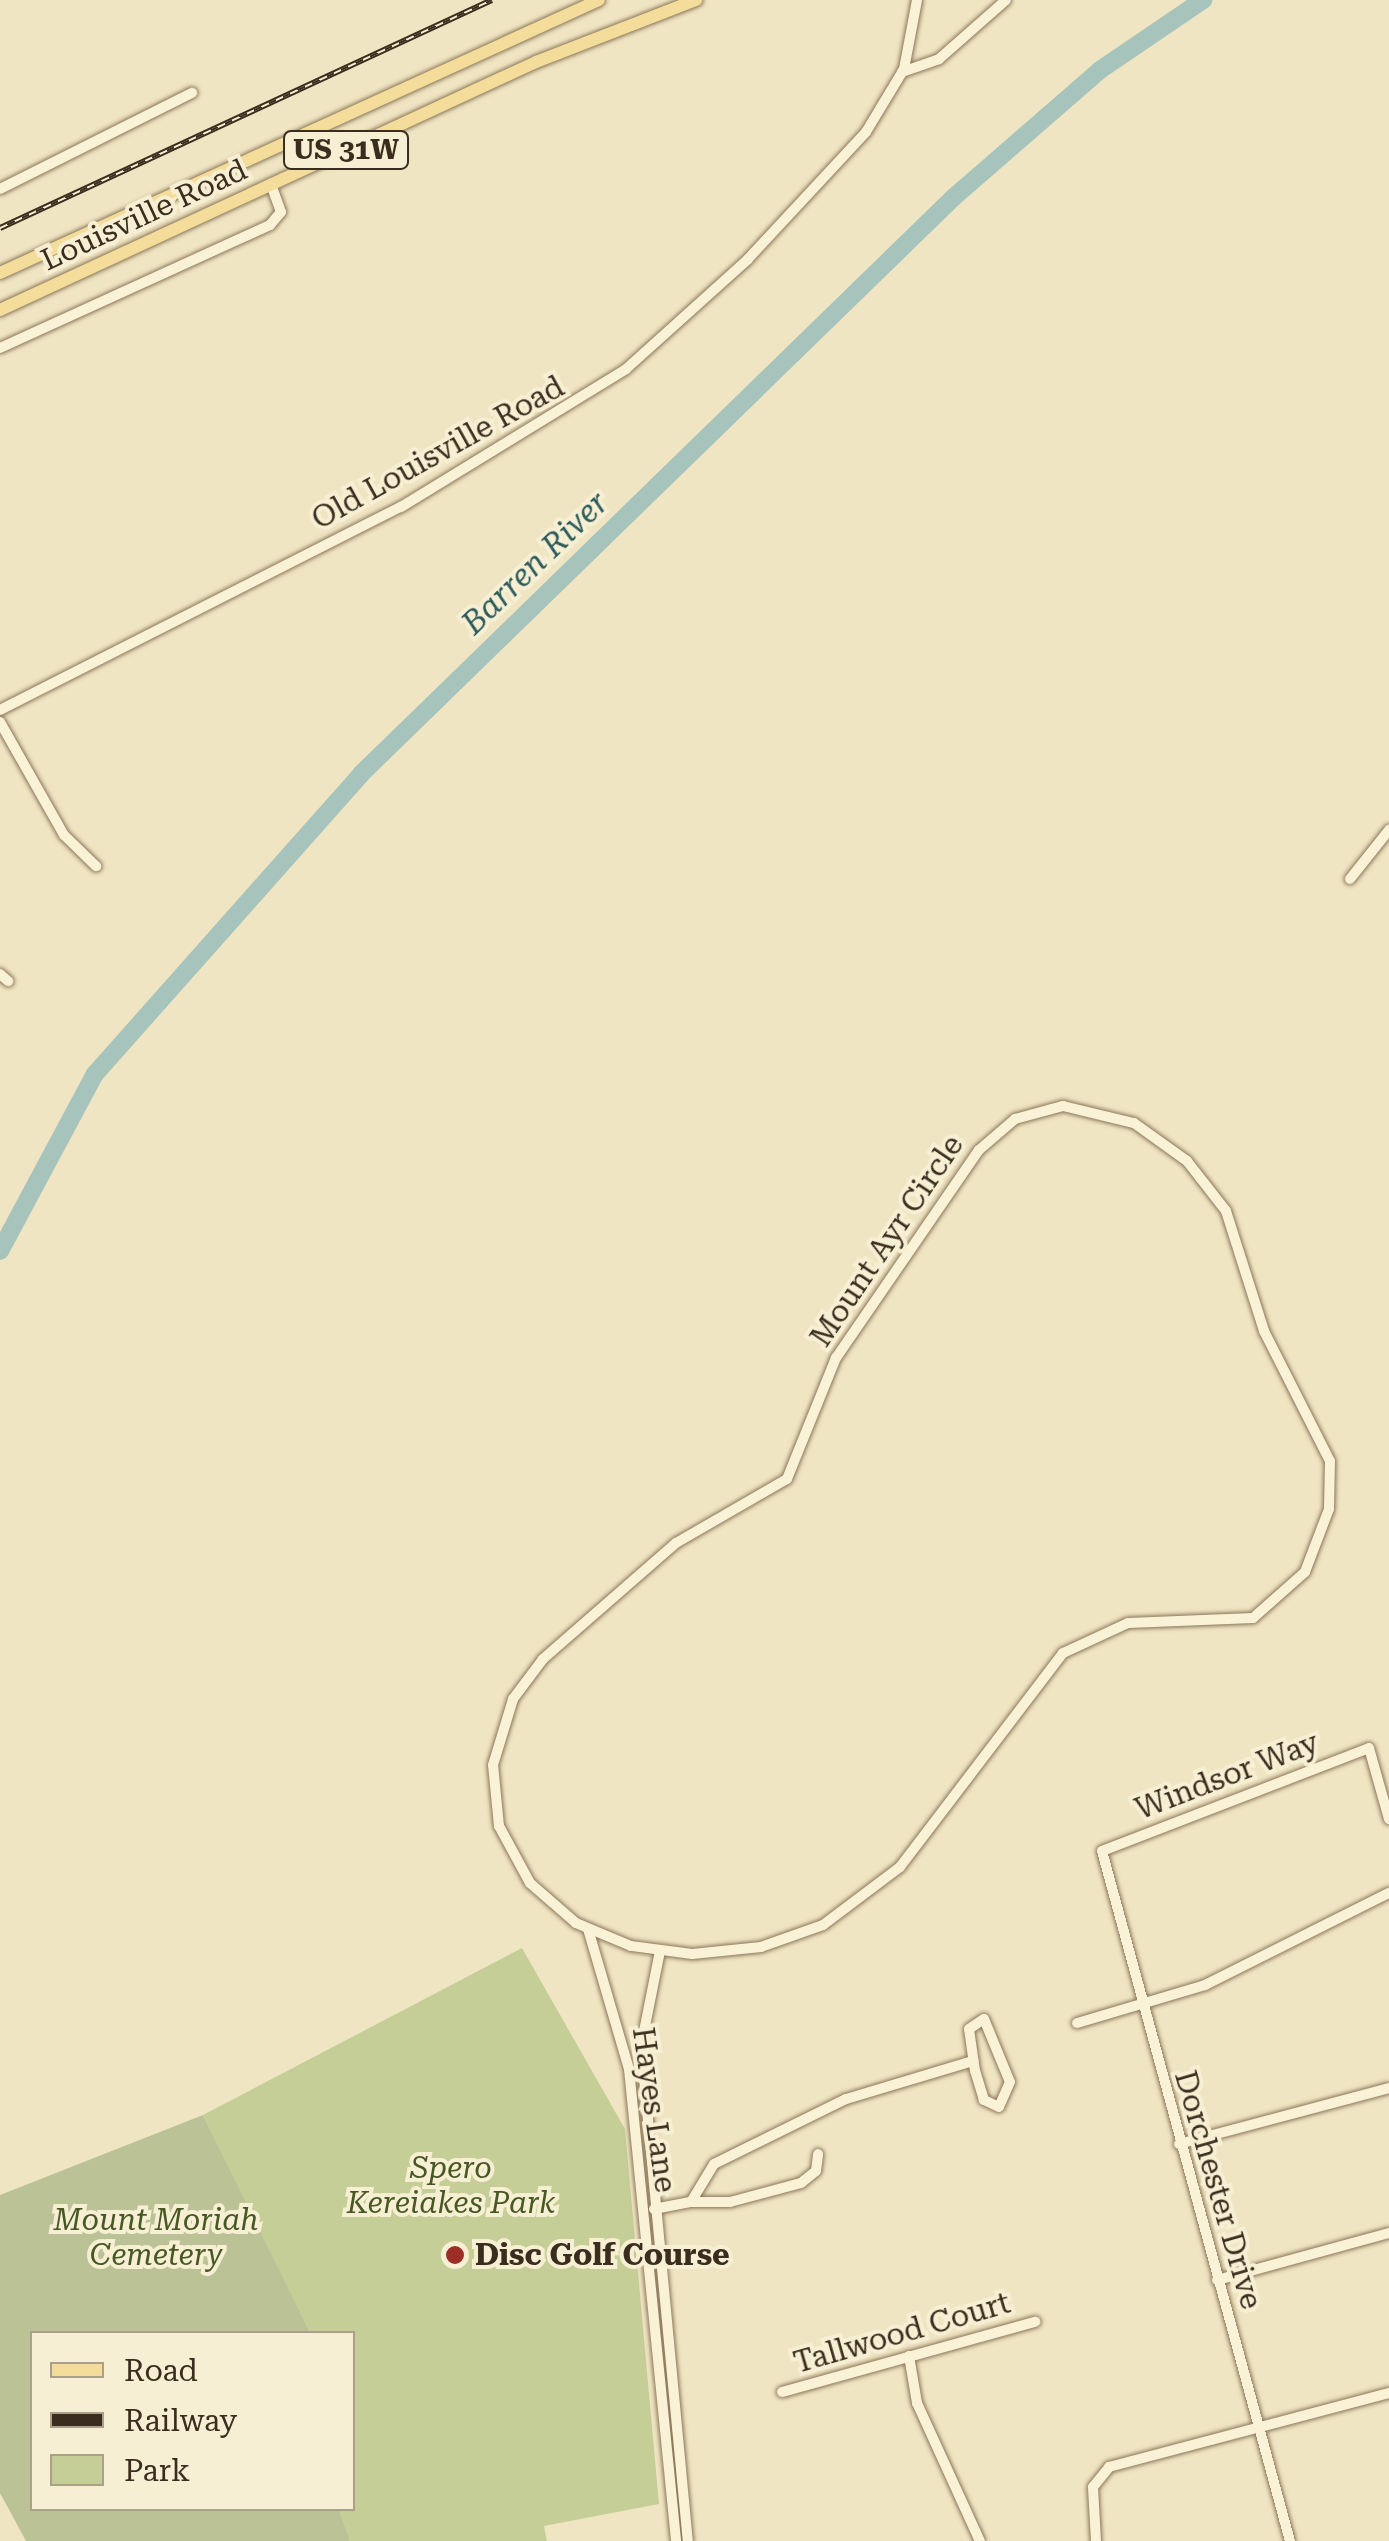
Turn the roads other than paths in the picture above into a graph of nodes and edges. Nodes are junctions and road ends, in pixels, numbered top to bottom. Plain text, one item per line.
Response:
1 (599, 0) edge
2 (696, 0) edge
3 (916, 0) edge
4 (1006, 0) edge
5 (902, 72) junction
6 (192, 93) dead end
7 (271, 184) junction
8 (0, 189) edge
9 (0, 273) edge
10 (0, 310) edge
11 (0, 348) edge
12 (0, 710) edge
13 (0, 722) edge
14 (1389, 830) edge
15 (96, 866) dead end
16 (1350, 879) dead end
17 (1389, 1819) edge
18 (1102, 1851) joint
19 (1389, 1893) edge
20 (588, 1930) junction
21 (660, 1952) junction
22 (1140, 2004) junction
23 (1077, 2022) dead end
24 (973, 2061) junction
25 (1389, 2088) edge
26 (1179, 2144) junction
27 (818, 2154) dead end
28 (692, 2202) junction
29 (657, 2209) junction
30 (643, 2211) junction
31 (1389, 2233) edge
32 (1217, 2280) junction
33 (1034, 2322) dead end
34 (909, 2356) junction
35 (782, 2392) dead end
36 (1389, 2393) edge
37 (1260, 2427) junction
38 (676, 2541) edge
39 (688, 2541) edge
40 (980, 2541) edge
41 (1096, 2541) edge
42 (1290, 2541) edge

1 - 9 main road, Louisville Road / US 31W
2 - 7 main road, Louisville Road / US 31W
3 - 5 street, Old Louisville Road
4 - 5 street
5 - 12 street, Old Louisville Road
6 - 8 street
7 - 10 main road, Louisville Road / US 31W
7 - 11 street
13 - 15 street
14 - 16 street
17 - 18 street, Windsor Way
18 - 22 street, Dorchester Drive
19 - 22 street
20 - 21 street, Mount Ayr Circle
20 - 21 street, Mount Ayr Circle
20 - 30 street, Hayes Lane
21 - 29 street, Hayes Lane
22 - 23 street
22 - 26 street, Dorchester Drive
24 - 24 street
24 - 28 street
25 - 26 street
26 - 32 street, Dorchester Drive
27 - 28 street
28 - 29 street
29 - 30 street
29 - 39 street, Hayes Lane
30 - 38 street, Hayes Lane
31 - 32 street
32 - 37 street, Dorchester Drive
33 - 34 street, Tallwood Court
34 - 35 street, Tallwood Court
34 - 40 street
36 - 37 street
37 - 41 street
37 - 42 street, Dorchester Drive

